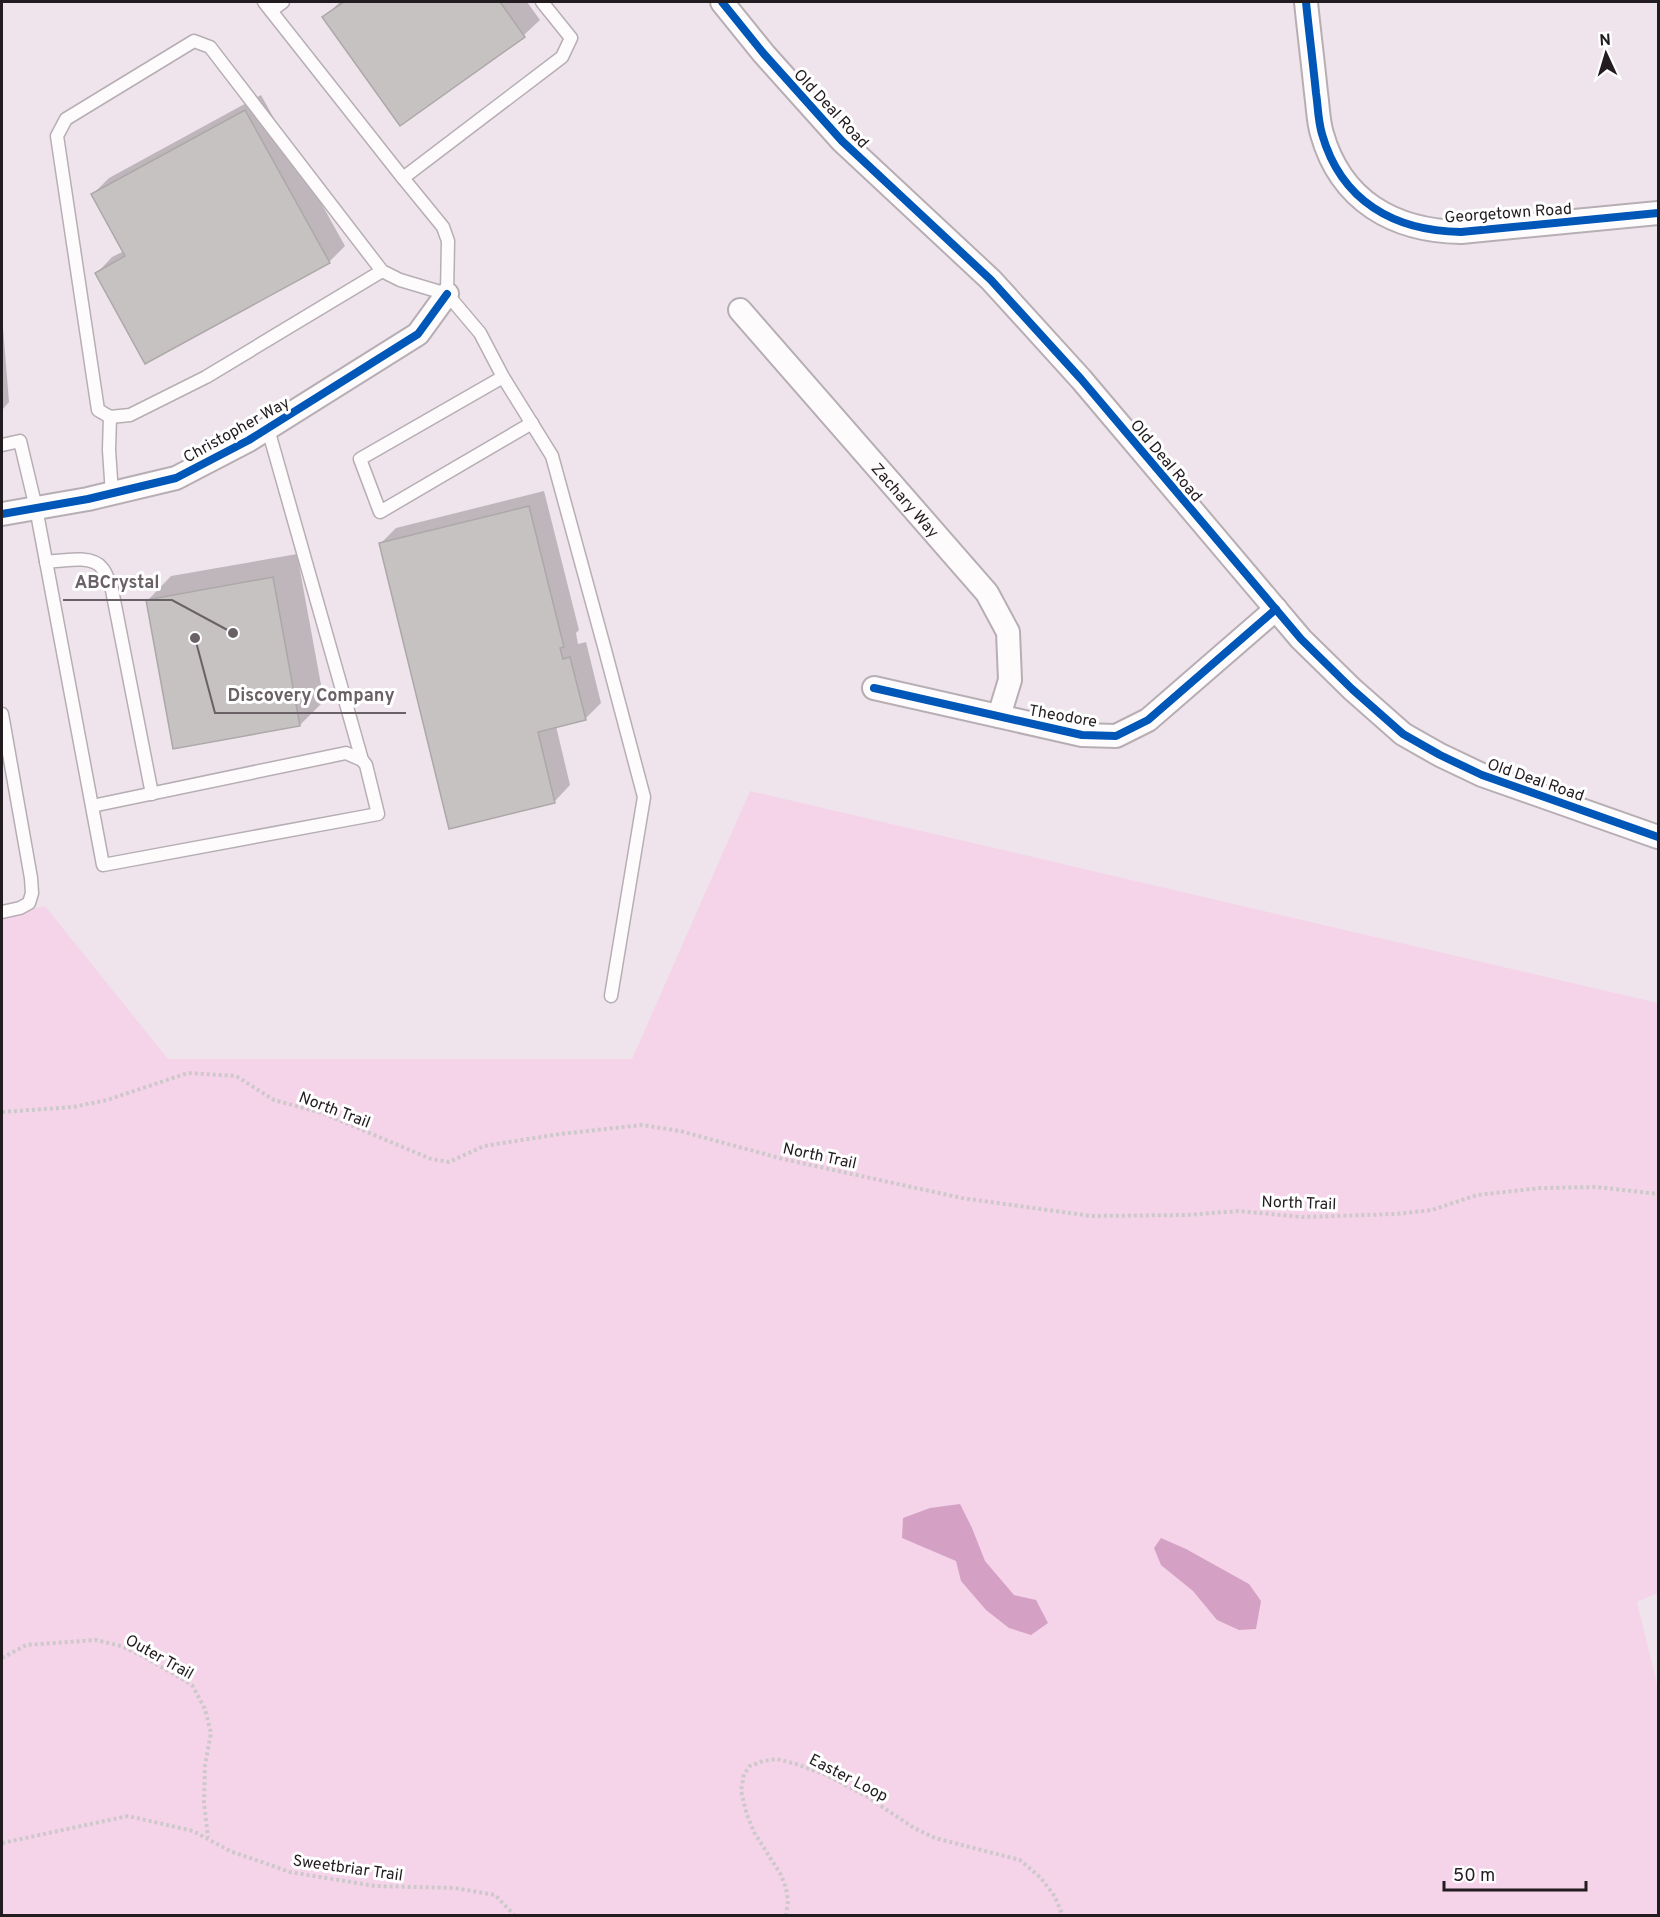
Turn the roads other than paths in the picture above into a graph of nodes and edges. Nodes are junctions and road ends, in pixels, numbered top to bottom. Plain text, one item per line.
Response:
1 (283, 2) edge
2 (543, 2) edge
3 (722, 2) edge
4 (1306, 2) edge
5 (267, 6) edge
6 (403, 178) junction
7 (1659, 213) edge
8 (382, 271) junction
9 (447, 294) junction
10 (740, 310) dead end
11 (503, 377) junction
12 (110, 417) junction
13 (532, 423) junction
14 (268, 429) junction
15 (2, 445) edge
16 (112, 494) junction
17 (36, 508) junction
18 (2, 514) edge
19 (46, 562) junction
20 (1276, 609) junction
21 (874, 688) dead end
22 (2, 714) edge
23 (999, 716) junction
24 (362, 760) junction
25 (152, 794) junction
26 (92, 806) junction
27 (1659, 837) edge
28 (2, 912) edge
29 (611, 996) dead end

1 - 5 lane
2 - 6 lane
3 - 20 street, Old Deal Road
4 - 7 street, Georgetown Road
5 - 6 lane
6 - 9 lane
8 - 9 lane
8 - 12 lane
8 - 12 lane
9 - 11 lane
9 - 14 street, Christopher Way
10 - 23 street, Zachary Way
11 - 13 lane
11 - 13 lane
12 - 16 lane
13 - 29 lane
14 - 16 street, Christopher Way
14 - 24 lane
15 - 17 lane
16 - 17 street, Christopher Way
17 - 18 street, Christopher Way
17 - 19 lane
19 - 25 lane
19 - 26 lane
20 - 23 street, Theodore
20 - 27 street, Old Deal Road
21 - 23 street, Theodore
22 - 28 lane
24 - 25 lane
24 - 26 lane
25 - 26 lane

